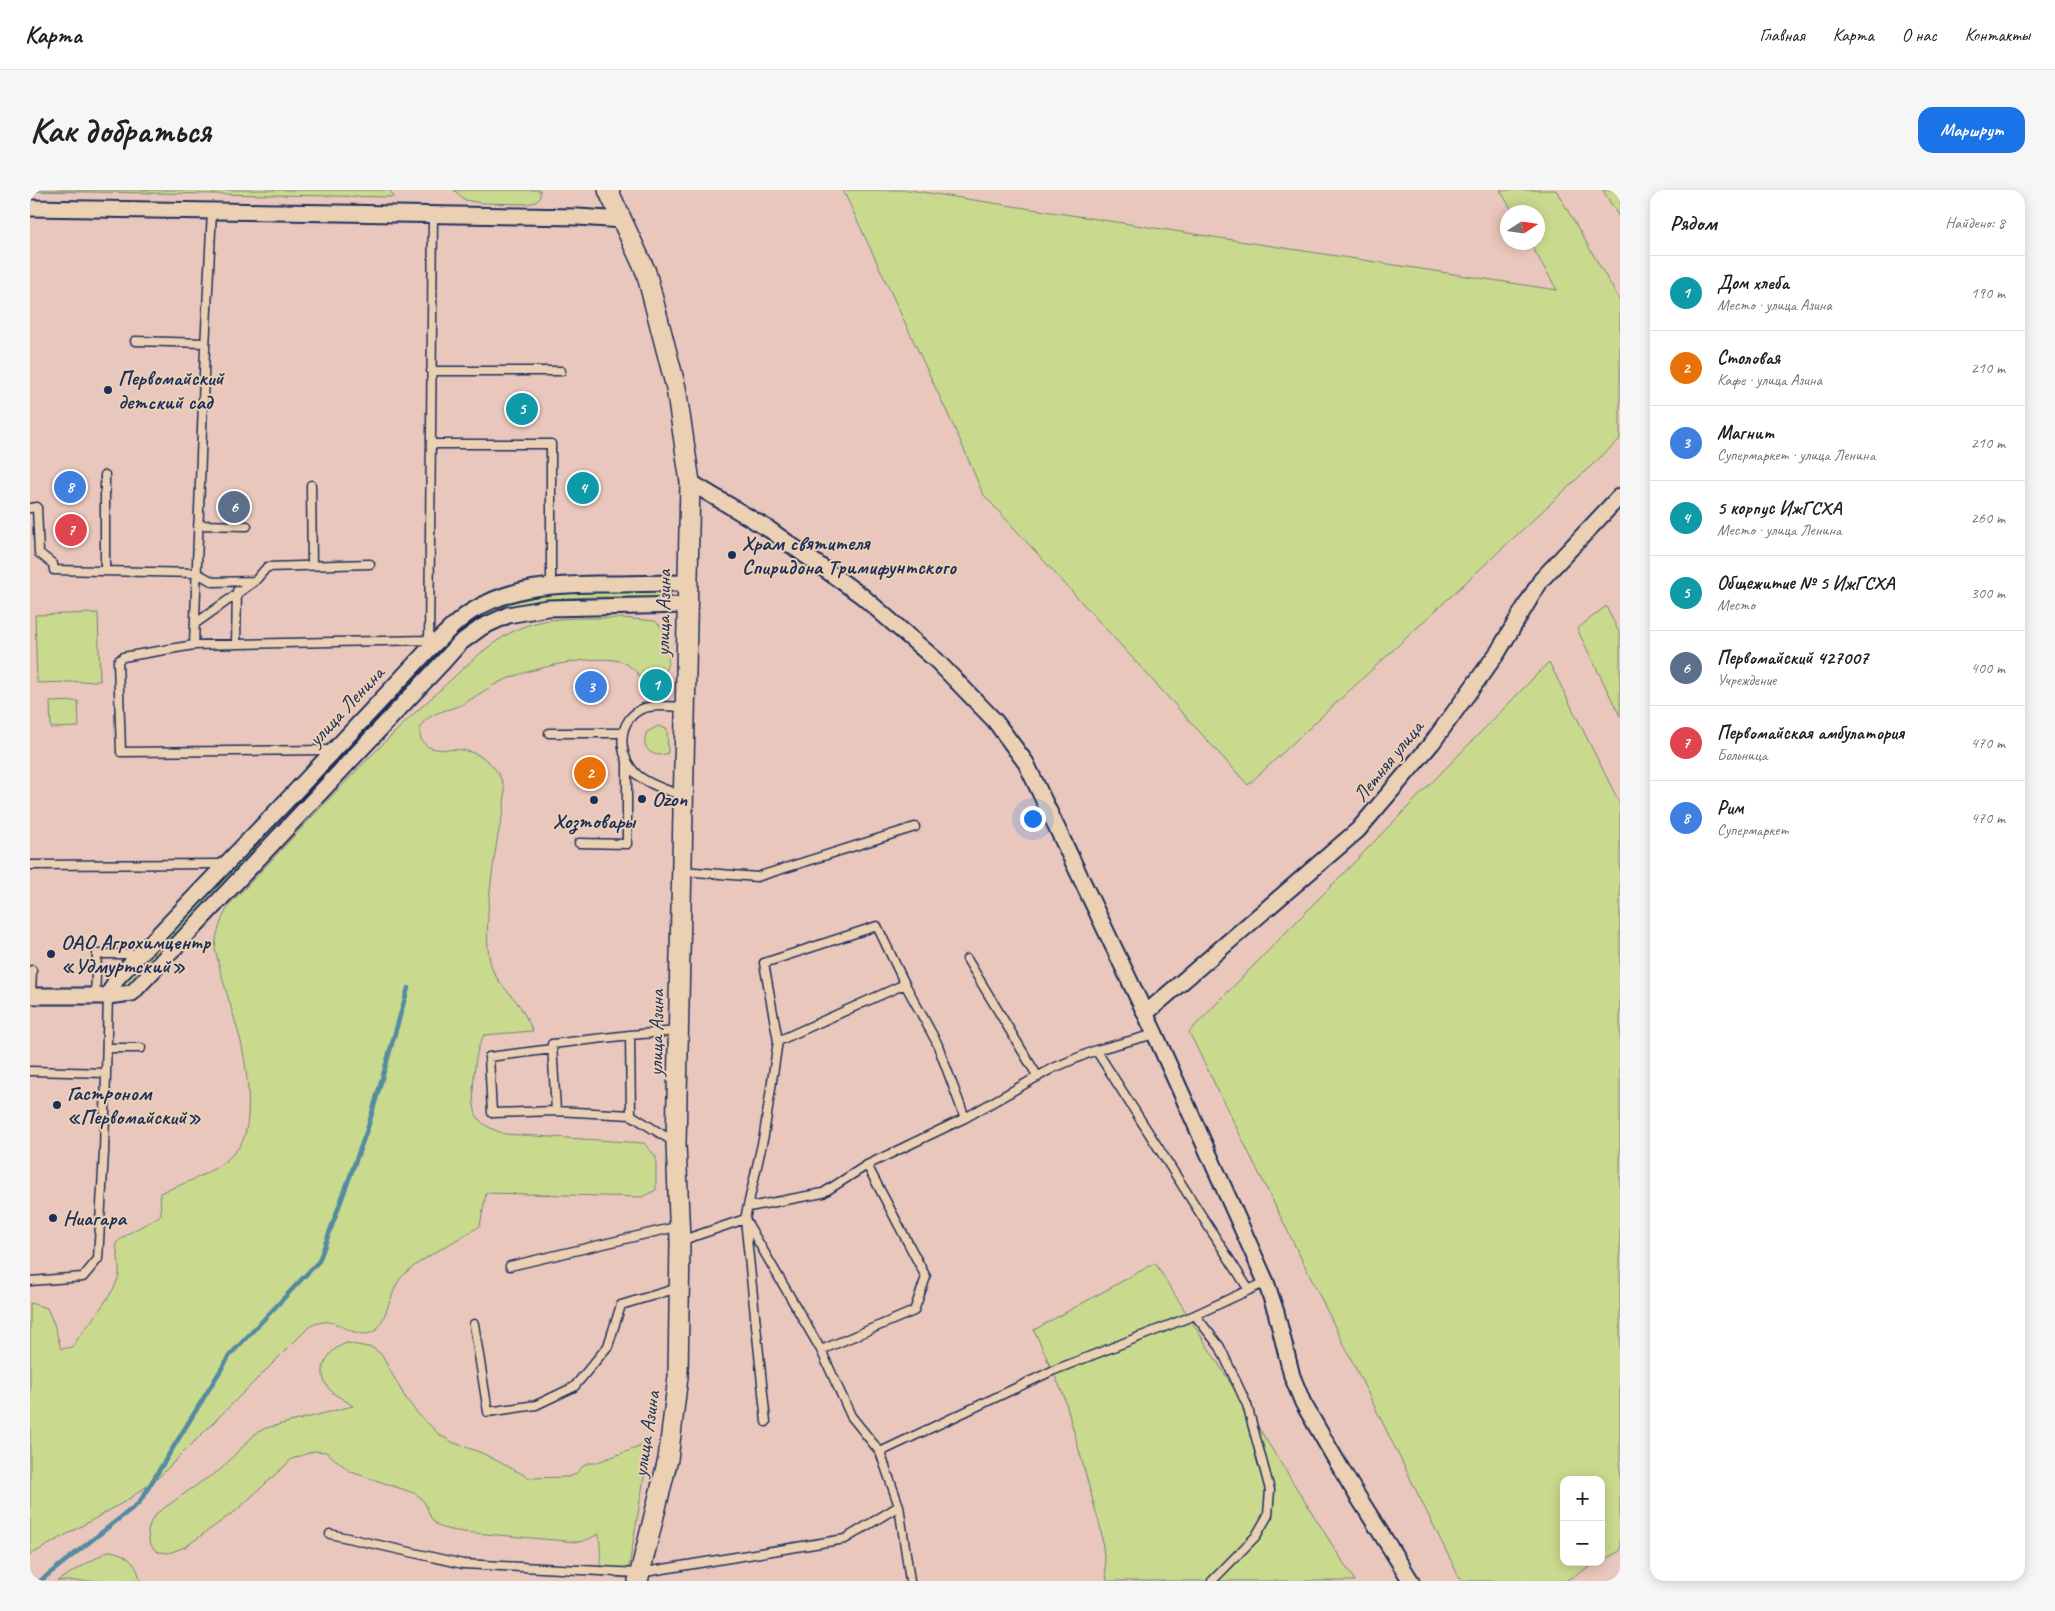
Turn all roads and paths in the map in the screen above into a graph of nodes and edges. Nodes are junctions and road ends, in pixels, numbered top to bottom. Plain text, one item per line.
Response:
1 (608, 190) edge
2 (30, 208) edge
3 (212, 211) junction
4 (433, 215) junction
5 (623, 220) junction
6 (135, 341) dead end
7 (205, 343) junction
8 (431, 371) junction
9 (561, 371) dead end
10 (431, 444) junction
11 (105, 475) dead end
12 (690, 482) junction
13 (311, 485) dead end
14 (1620, 496) edge
15 (30, 508) edge
16 (198, 525) junction
17 (247, 526) dead end
18 (370, 564) dead end
19 (312, 565) junction
20 (105, 571) junction
21 (197, 573) junction
22 (237, 581) junction
23 (255, 581) junction
24 (686, 583) junction
25 (551, 585) junction
26 (237, 595) junction
27 (686, 605) junction
28 (196, 624) junction
29 (236, 644) junction
30 (429, 644) junction
31 (194, 645) junction
32 (684, 707) junction
33 (549, 733) dead end
34 (623, 733) junction
35 (335, 750) junction
36 (627, 761) junction
37 (682, 796) junction
38 (915, 827) dead end
39 (579, 843) dead end
40 (226, 864) junction
41 (30, 865) edge
42 (681, 871) junction
43 (141, 954) junction
44 (967, 960) dead end
45 (32, 970) dead end
46 (905, 984) junction
47 (31, 996) edge
48 (101, 996) junction
49 (1146, 1013) junction
50 (679, 1031) junction
51 (1155, 1034) junction
52 (630, 1035) junction
53 (778, 1041) junction
54 (107, 1048) junction
55 (141, 1048) dead end
56 (552, 1049) junction
57 (1096, 1050) junction
58 (30, 1071) edge
59 (106, 1073) junction
60 (1038, 1077) junction
61 (556, 1111) junction
62 (631, 1115) junction
63 (965, 1118) junction
64 (676, 1144) junction
65 (867, 1165) junction
66 (749, 1207) junction
67 (745, 1219) junction
68 (680, 1233) junction
69 (510, 1266) dead end
70 (30, 1281) edge
71 (1266, 1282) junction
72 (680, 1287) junction
73 (1249, 1290) junction
74 (1195, 1315) junction
75 (474, 1324) dead end
76 (821, 1350) junction
77 (766, 1422) dead end
78 (880, 1452) junction
79 (898, 1506) junction
80 (330, 1534) dead end
81 (638, 1577) edge
82 (910, 1581) edge
83 (1212, 1581) edge
84 (1411, 1581) edge

1 - 5 street, улица Азина
2 - 3 street
3 - 4 street
3 - 7 lane
4 - 5 street
4 - 8 lane
5 - 12 street, улица Азина
6 - 7 lane
7 - 16 lane
8 - 9 lane
8 - 10 lane
10 - 25 lane
10 - 30 lane
11 - 20 lane
12 - 24 street, улица Азина
12 - 49 street
13 - 19 lane
14 - 49 street, Летняя улица
15 - 20 lane
16 - 17 lane
16 - 21 lane
18 - 19 lane
19 - 23 lane
20 - 21 lane
21 - 22 lane
21 - 28 lane
22 - 23 lane
22 - 26 lane
23 - 26 lane
24 - 25 street, улица Ленина
24 - 27 street, улица Азина
25 - 30 street, улица Ленина
26 - 28 lane
26 - 29 lane
27 - 32 street, улица Азина
27 - 48 street, улица Ленина
28 - 31 lane
29 - 30 lane
29 - 31 lane
30 - 35 street, улица Ленина
31 - 35 lane
32 - 34 lane
32 - 37 street, улица Азина
33 - 34 lane
34 - 36 lane
35 - 40 street, улица Ленина
36 - 37 lane
36 - 39 lane
37 - 42 street, улица Азина
38 - 42 lane
40 - 41 lane
40 - 43 street, улица Ленина
42 - 50 street, улица Азина
43 - 48 street, улица Ленина
43 - 48 lane
44 - 60 lane
45 - 47 lane
46 - 53 lane
46 - 53 lane
46 - 63 lane
47 - 48 street, улица Ленина
48 - 54 lane
49 - 51 street
50 - 52 lane
50 - 64 street, улица Азина
51 - 57 lane
51 - 71 street
52 - 56 lane
52 - 62 lane
53 - 66 lane
54 - 55 lane
54 - 59 lane
56 - 61 lane
56 - 61 lane
57 - 60 lane
57 - 73 lane
58 - 59 lane
59 - 70 lane
60 - 63 lane
61 - 62 lane
62 - 64 lane
63 - 65 lane
64 - 68 street, улица Азина
65 - 66 lane
65 - 76 lane
66 - 67 lane
67 - 68 lane
67 - 76 lane
67 - 77 lane
68 - 69 lane
68 - 72 street, улица Азина
71 - 73 lane
71 - 84 street
72 - 75 lane
72 - 81 street, улица Азина
73 - 74 lane
74 - 78 lane
74 - 83 lane
76 - 78 lane
78 - 79 lane
79 - 81 lane
79 - 82 lane
80 - 81 lane

